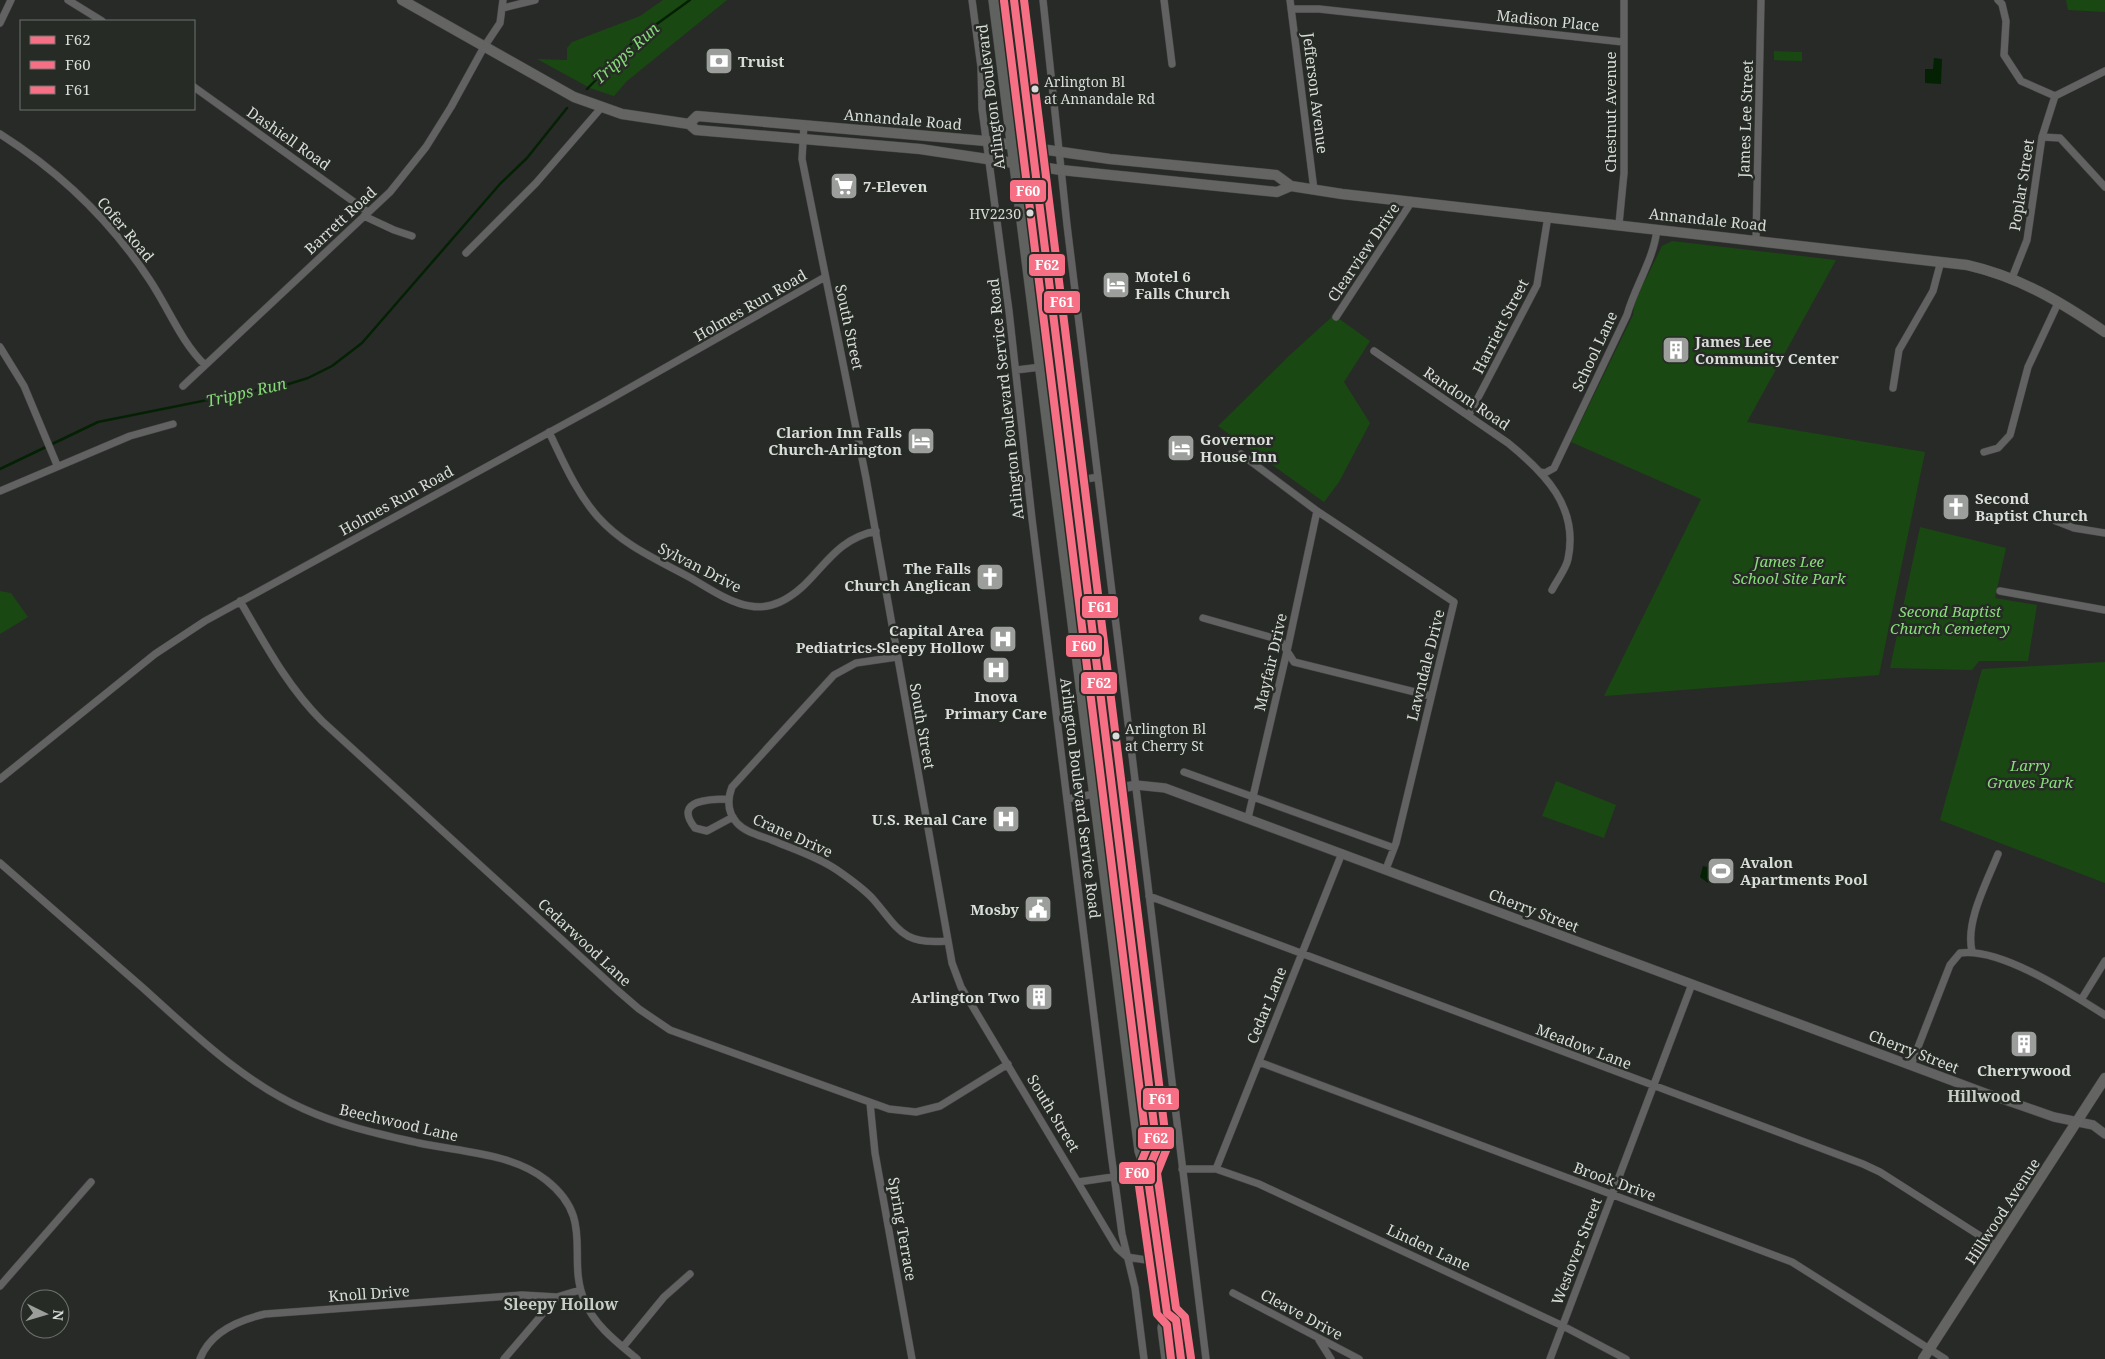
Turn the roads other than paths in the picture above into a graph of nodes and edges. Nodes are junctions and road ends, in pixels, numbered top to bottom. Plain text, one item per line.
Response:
1 (11, 0) edge
2 (68, 0) edge
3 (402, 0) edge
4 (503, 0) edge
5 (536, 0) edge
6 (972, 0) edge
7 (994, 0) edge
8 (1014, 0) edge
9 (1043, 0) edge
10 (1164, 0) edge
11 (1290, 0) edge
12 (1624, 0) edge
13 (1761, 0) edge
14 (1998, 0) edge
15 (503, 8) junction
16 (1291, 9) junction
17 (100, 20) edge
18 (0, 23) edge
19 (1623, 42) junction
20 (484, 47) junction
21 (1172, 64) dead end
22 (2105, 71) edge
23 (195, 88) edge
24 (2055, 96) junction
25 (601, 108) junction
26 (689, 124) junction
27 (804, 124) junction
28 (0, 134) edge
29 (2042, 137) junction
30 (803, 138) junction
31 (986, 141) junction
32 (1011, 144) junction
33 (1033, 146) junction
34 (1059, 151) junction
35 (988, 158) junction
36 (1013, 161) junction
37 (1035, 164) junction
38 (1061, 170) junction
39 (1291, 186) junction
40 (2105, 187) edge
41 (1314, 190) junction
42 (1412, 201) junction
43 (366, 214) junction
44 (1548, 216) junction
45 (1619, 224) junction
46 (1657, 229) junction
47 (412, 236) dead end
48 (1756, 239) junction
49 (466, 253) dead end
50 (1941, 261) junction
51 (825, 277) junction
52 (2012, 278) junction
53 (2059, 301) junction
54 (1336, 317) dead end
55 (2105, 332) edge
56 (0, 347) edge
57 (1374, 351) dead end
58 (205, 365) junction
59 (1040, 367) junction
60 (1016, 370) junction
61 (183, 386) dead end
62 (1893, 388) dead end
63 (1469, 415) junction
64 (173, 424) dead end
65 (549, 432) junction
66 (1984, 452) dead end
67 (1241, 454) dead end
68 (56, 462) junction
69 (1540, 472) junction
70 (1098, 477) junction
71 (1075, 481) junction
72 (0, 491) edge
73 (1316, 511) junction
74 (2056, 521) dead end
75 (876, 531) junction
76 (2105, 533) edge
77 (1552, 590) dead end
78 (2000, 591) dead end
79 (240, 601) junction
80 (2105, 610) edge
81 (1203, 618) dead end
82 (1287, 651) junction
83 (897, 656) junction
84 (1431, 696) junction
85 (1184, 772) dead end
86 (0, 779) edge
87 (1136, 785) junction
88 (1111, 790) junction
89 (1094, 794) junction
90 (1252, 797) junction
91 (728, 799) junction
92 (1068, 799) junction
93 (733, 817) junction
94 (1248, 818) junction
95 (1394, 848) junction
96 (1342, 852) junction
97 (1998, 854) dead end
98 (0, 863) edge
99 (1386, 869) junction
100 (1149, 896) junction
101 (947, 941) junction
102 (1972, 951) junction
103 (1301, 955) junction
104 (2105, 961) edge
105 (1692, 984) junction
106 (2081, 1000) junction
107 (2105, 1015) edge
108 (1258, 1062) junction
109 (1008, 1064) junction
110 (1911, 1065) junction
111 (2105, 1078) edge
112 (1653, 1086) junction
113 (870, 1103) junction
114 (2077, 1122) junction
115 (2105, 1134) edge
116 (1216, 1168) junction
117 (1182, 1169) junction
118 (1147, 1172) junction
119 (1114, 1177) junction
120 (91, 1182) dead end
121 (1078, 1182) junction
122 (1612, 1194) junction
123 (1996, 1246) junction
124 (1127, 1257) junction
125 (1159, 1262) junction
126 (690, 1274) dead end
127 (0, 1286) edge
128 (580, 1290) junction
129 (1233, 1293) dead end
130 (557, 1297) junction
131 (1167, 1313) junction
132 (1562, 1326) junction
133 (1318, 1339) junction
134 (623, 1347) junction
135 (1930, 1349) junction
136 (200, 1359) edge
137 (504, 1359) edge
138 (637, 1359) edge
139 (912, 1359) edge
140 (1144, 1359) edge
141 (1167, 1359) edge
142 (1181, 1359) edge
143 (1206, 1359) edge
144 (1331, 1359) edge
145 (1358, 1359) edge
146 (1550, 1359) edge
147 (1626, 1359) edge
148 (1923, 1359) edge
149 (1945, 1359) edge

1 - 18 street
2 - 17 street
3 - 20 main road, Annandale Road
4 - 15 street
5 - 15 street
6 - 31 street, Arlington Boulevard Service Road
7 - 32 highway, Arlington Boulevard
8 - 33 highway
9 - 34 street
10 - 21 street
11 - 16 street, Jefferson Avenue
12 - 19 street, Chestnut Avenue
13 - 48 street, James Lee Street
14 - 24 street
15 - 20 street, Barrett Road
16 - 19 street, Madison Place
16 - 41 street, Jefferson Avenue
19 - 45 street, Chestnut Avenue
20 - 25 main road, Annandale Road
20 - 43 street, Barrett Road
22 - 24 street
23 - 43 street, Dashiell Road
24 - 29 street, Poplar Street
25 - 26 main road, Annandale Road
25 - 49 street
26 - 27 main road, Annandale Road
26 - 30 main road, Annandale Road
27 - 30 street, South Street
27 - 31 main road, Annandale Road
28 - 58 street, Cofer Road
29 - 40 street
29 - 52 street, Poplar Street
30 - 35 main road, Annandale Road
30 - 51 street, South Street
31 - 32 main road, Annandale Road
31 - 35 street, Arlington Boulevard Service Road
32 - 33 main road, Annandale Road
32 - 36 highway, Arlington Boulevard
33 - 34 main road, Annandale Road
33 - 37 highway
34 - 38 street
34 - 39 main road, Annandale Road
35 - 36 main road, Annandale Road
35 - 60 street, Arlington Boulevard Service Road
36 - 37 main road, Annandale Road
36 - 59 highway, Arlington Boulevard
37 - 38 main road, Annandale Road
37 - 71 highway
38 - 39 main road, Annandale Road
38 - 70 street
39 - 41 main road, Annandale Road
41 - 42 main road, Annandale Road
42 - 44 main road, Annandale Road
42 - 54 street, Clearview Drive
43 - 47 street, Dashiell Road
43 - 58 street, Barrett Road
44 - 45 main road, Annandale Road
44 - 63 street, Harriett Street
45 - 46 main road, Annandale Road
46 - 48 main road, Annandale Road
46 - 69 street, School Lane
48 - 50 main road, Annandale Road
50 - 52 main road, Annandale Road
50 - 62 street
51 - 65 street, Holmes Run Road
51 - 75 street, South Street
52 - 53 main road, Annandale Road
53 - 55 main road, Annandale Road
53 - 66 street
56 - 68 street
57 - 63 street, Random Road
58 - 61 street, Barrett Road
59 - 60 street
59 - 89 highway, Arlington Boulevard
60 - 92 street, Arlington Boulevard Service Road
63 - 69 street, Random Road
64 - 68 street
65 - 75 street, Sylvan Drive
65 - 79 street, Holmes Run Road
67 - 73 street, Lawndale Drive
68 - 72 street
69 - 77 street, Random Road
70 - 71 street
70 - 87 street
71 - 88 highway
73 - 82 street, Mayfair Drive
73 - 84 street, Lawndale Drive
74 - 76 street
75 - 83 street, South Street
78 - 80 street
79 - 86 street, Holmes Run Road
79 - 113 street, Cedarwood Lane
81 - 82 street
82 - 84 street
82 - 90 street, Mayfair Drive
83 - 91 street
83 - 101 street, South Street
84 - 95 street, Lawndale Drive
85 - 90 street
87 - 88 street, Cherry Street
87 - 94 street, Cherry Street
87 - 100 street
88 - 89 street, Cherry Street
88 - 118 highway
89 - 92 street, Cherry Street
89 - 118 highway, Arlington Boulevard
90 - 94 street, Mayfair Drive
90 - 95 street
91 - 93 street, Crane Drive
91 - 93 street
92 - 119 street, Arlington Boulevard Service Road
93 - 101 street, Crane Drive
94 - 96 street, Cherry Street
95 - 99 street, Lawndale Drive
96 - 99 street, Cherry Street
96 - 103 street, Cedar Lane
97 - 102 street
98 - 128 street, Beechwood Lane
99 - 105 street, Cherry Street
100 - 103 street, Meadow Lane
100 - 117 street
101 - 109 street, South Street
102 - 106 street
102 - 110 street
103 - 108 street, Cedar Lane
103 - 112 street, Meadow Lane
104 - 106 street
105 - 110 street, Cherry Street
105 - 112 street, Westover Street
106 - 107 street
108 - 116 street, Cedar Lane
108 - 122 street, Brook Drive
109 - 113 street, Cedarwood Lane
109 - 121 street, South Street
110 - 114 street, Cherry Street
111 - 114 main road, Hillwood Avenue
112 - 122 street, Westover Street
112 - 123 street, Meadow Lane
113 - 139 street, Spring Terrace
114 - 115 street, Cherry Street
114 - 123 main road, Hillwood Avenue
116 - 117 street
116 - 132 street, Linden Lane
117 - 143 street
118 - 119 street
118 - 125 highway, Arlington Boulevard
119 - 121 street
119 - 124 street, Arlington Boulevard Service Road
120 - 127 street
121 - 124 street, South Street
122 - 132 street, Westover Street
122 - 135 street, Brook Drive
123 - 135 main road, Hillwood Avenue
124 - 125 street
124 - 140 street, Arlington Boulevard Service Road
125 - 131 highway, Arlington Boulevard
126 - 134 street
128 - 130 street
128 - 134 street, Beechwood Lane
129 - 133 street, Cleave Drive
130 - 136 street, Knoll Drive
130 - 137 street
131 - 141 highway, Arlington Boulevard
131 - 142 highway, Arlington Boulevard
132 - 146 street, Westover Street
132 - 147 street, Linden Lane
133 - 144 street
133 - 145 street, Cleave Drive
134 - 138 street, Beechwood Lane
135 - 148 main road, Hillwood Avenue
135 - 149 street, Brook Drive

